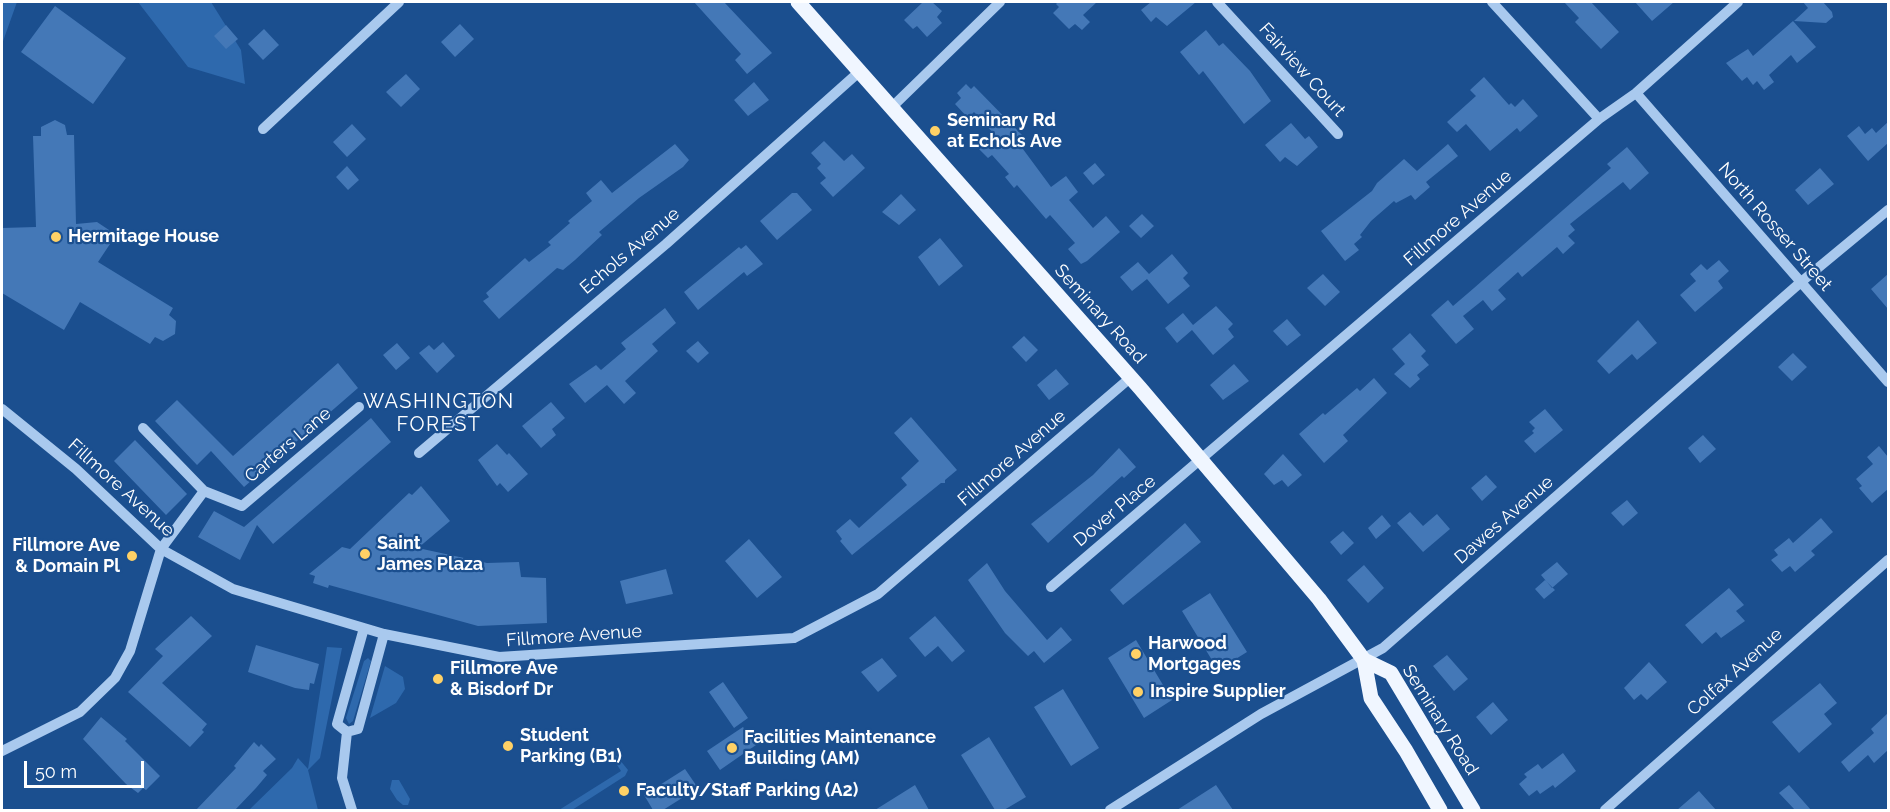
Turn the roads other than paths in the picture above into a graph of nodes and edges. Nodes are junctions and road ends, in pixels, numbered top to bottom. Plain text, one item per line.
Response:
1 (399, 2) edge
2 (798, 2) edge
3 (1000, 2) edge
4 (1217, 2) edge
5 (1492, 2) edge
6 (1738, 2) edge
7 (859, 72) junction
8 (1636, 93) junction
9 (891, 108) junction
10 (1599, 119) junction
11 (263, 129) dead end
12 (1338, 134) dead end
13 (1888, 210) edge
14 (1801, 282) junction
15 (1130, 378) junction
16 (1888, 382) edge
17 (359, 407) dead end
18 (2, 408) edge
19 (143, 428) dead end
20 (419, 453) dead end
21 (1200, 461) junction
22 (204, 491) junction
23 (161, 549) junction
24 (1888, 560) edge
25 (1051, 586) dead end
26 (364, 628) junction
27 (384, 634) junction
28 (1365, 660) junction
29 (347, 732) junction
30 (2, 752) edge
31 (352, 810) edge
32 (1110, 810) edge
33 (1440, 810) edge
34 (1473, 810) edge
35 (1605, 810) edge

1 - 11 street
2 - 7 main road, Seminary Road
3 - 9 street
4 - 12 street, Fairview Court
5 - 10 street
6 - 8 street, Fillmore Avenue
7 - 9 main road, Seminary Road
7 - 20 street, Echols Avenue
8 - 10 street, Fillmore Avenue
8 - 14 street, North Rosser Street
9 - 15 main road, Seminary Road
10 - 21 street, Fillmore Avenue
13 - 14 street, Dawes Avenue
14 - 16 street, North Rosser Street
14 - 28 street, Dawes Avenue
15 - 21 main road, Seminary Road
15 - 27 street, Fillmore Avenue
17 - 22 street, Carters Lane
18 - 23 street, Fillmore Avenue
19 - 22 street, Carters Lane
21 - 25 street, Dover Place
21 - 28 main road, Seminary Road
22 - 23 street
23 - 26 street, Fillmore Avenue
23 - 30 street
24 - 35 street, Colfax Avenue
26 - 27 street, Fillmore Avenue
26 - 29 street
27 - 29 street
28 - 32 street, Dawes Avenue
28 - 33 main road, Seminary Road
28 - 34 main road, Seminary Road
29 - 31 street

